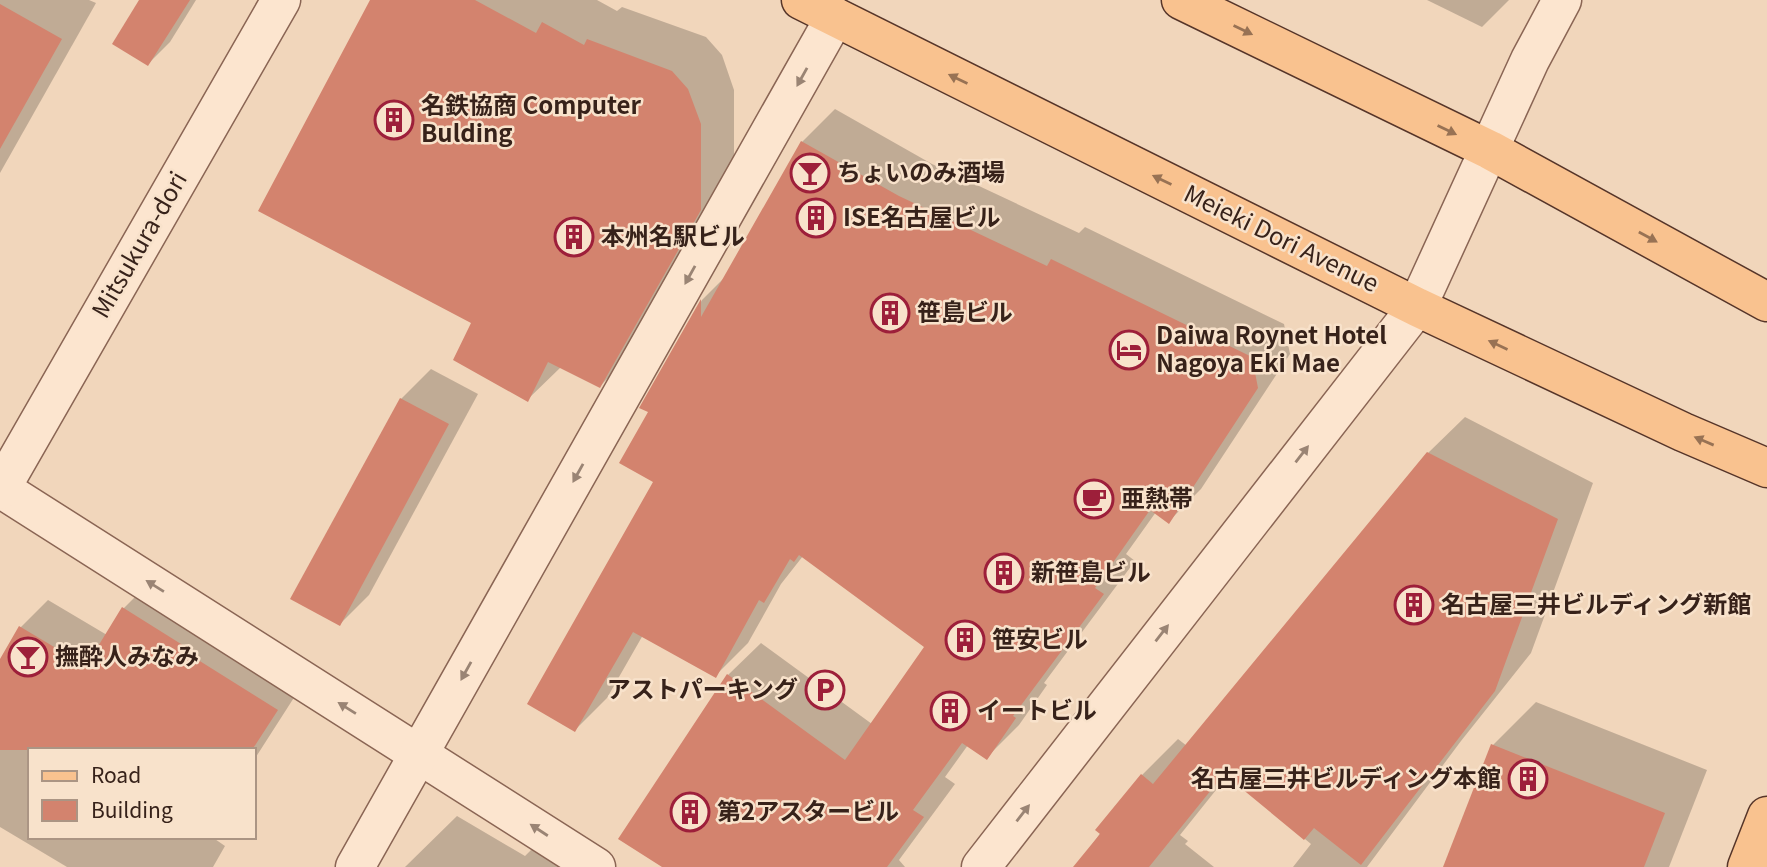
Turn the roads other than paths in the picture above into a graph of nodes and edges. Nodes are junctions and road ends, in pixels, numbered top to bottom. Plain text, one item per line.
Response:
1 (281, 0) edge
2 (801, 0) edge
3 (1181, 0) edge
4 (1562, 0) edge
5 (835, 18) junction
6 (1490, 150) junction
7 (1767, 302) edge
8 (1416, 307) junction
9 (1767, 468) edge
10 (0, 489) edge
11 (419, 754) junction
12 (1767, 816) edge
13 (355, 867) edge
14 (596, 867) edge
15 (981, 867) edge
16 (1747, 867) edge

1 - 10 street, Mitsukura-dori
2 - 5 main road, Meieki Dori Avenue
3 -> 6 main road
4 - 6 street
8 -> 5 main road, Meieki Dori Avenue
5 -> 11 street
6 -> 7 main road
6 - 8 street
9 -> 8 main road, Meieki Dori Avenue
15 -> 8 street
11 -> 10 street
11 - 13 street
14 -> 11 street
12 - 16 main road

